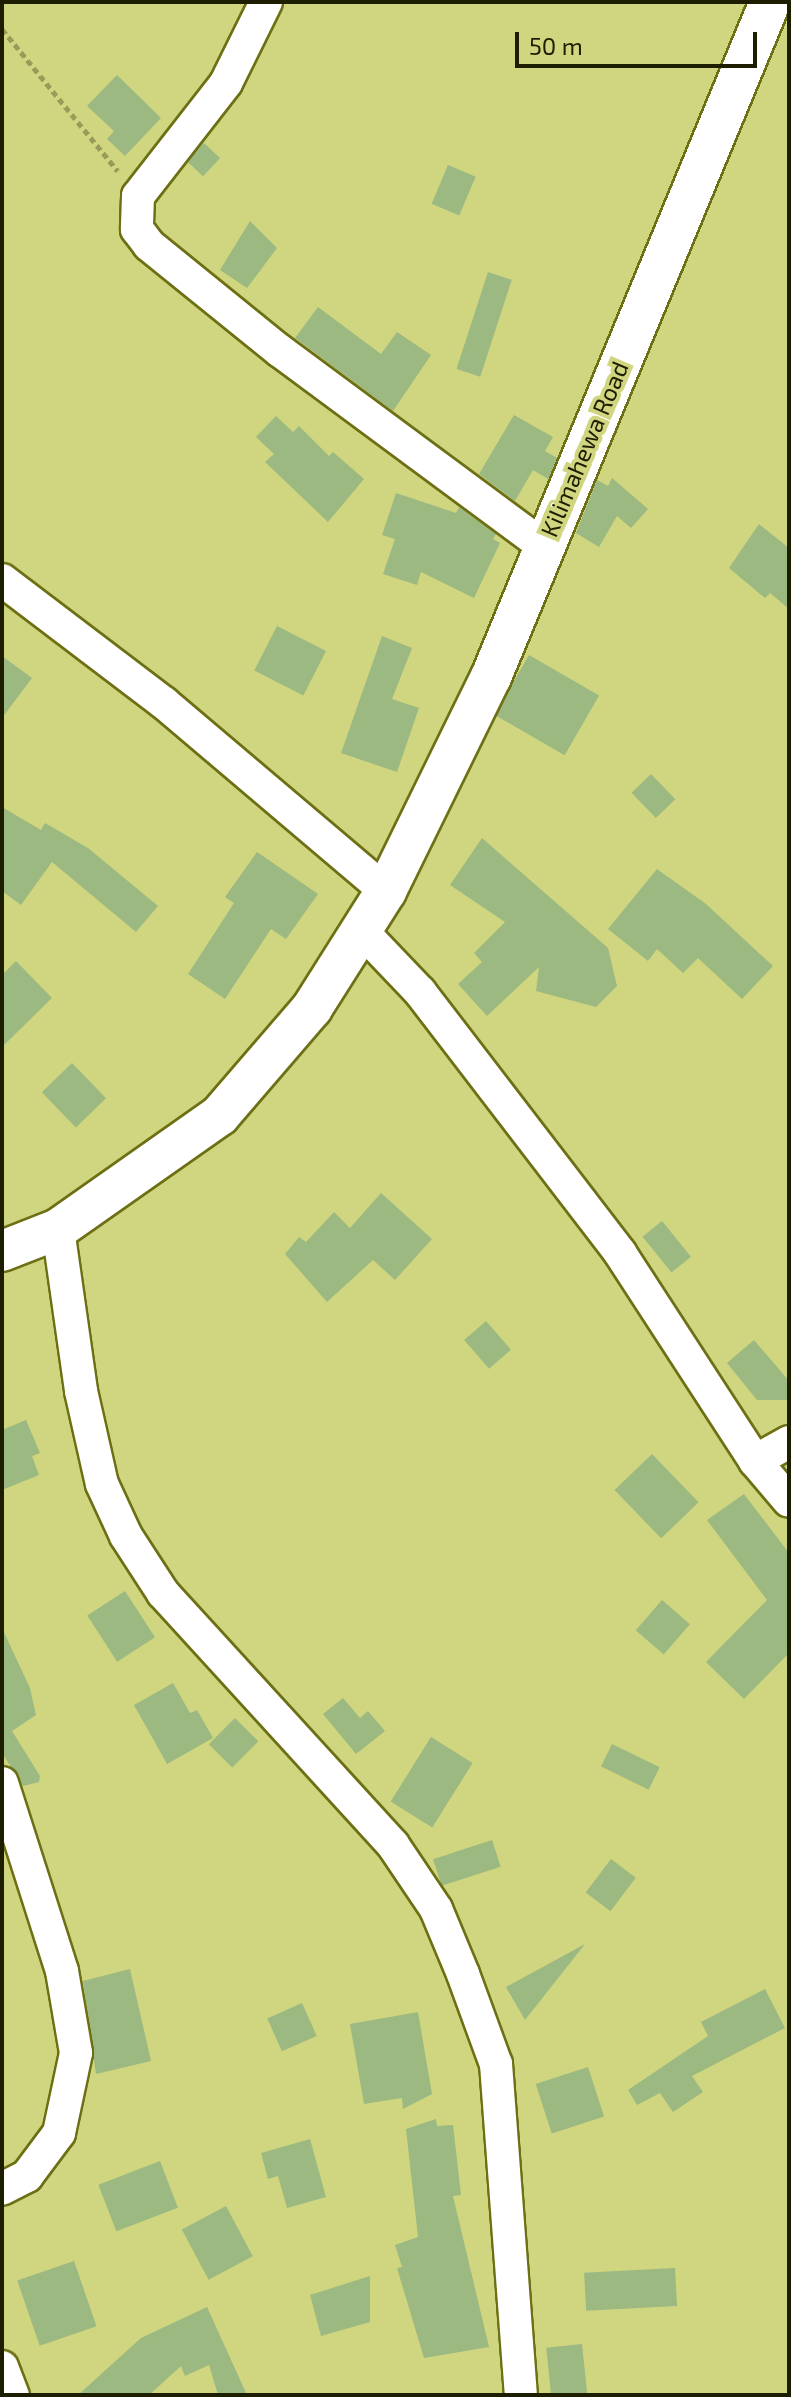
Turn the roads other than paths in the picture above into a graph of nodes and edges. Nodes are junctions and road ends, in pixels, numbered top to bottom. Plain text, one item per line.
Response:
1 (266, 2) edge
2 (770, 2) edge
3 (544, 546) junction
4 (2, 580) edge
5 (386, 891) junction
6 (360, 929) junction
7 (58, 1229) junction
8 (2, 1251) edge
9 (789, 1442) edge
10 (755, 1461) junction
11 (789, 1501) edge
12 (2, 1783) edge
13 (2, 2189) edge
14 (2, 2367) edge
15 (13, 2395) edge
16 (521, 2395) edge

1 - 3 street
2 - 3 street, Kilimahewa Road
3 - 5 street, Kilimahewa Road
4 - 5 street
5 - 6 street, Kilimahewa Road
6 - 7 street, Kilimahewa Road
6 - 10 street
7 - 8 street, Kilimahewa Road
7 - 16 street
9 - 10 street
10 - 11 street
12 - 13 street
14 - 15 street

